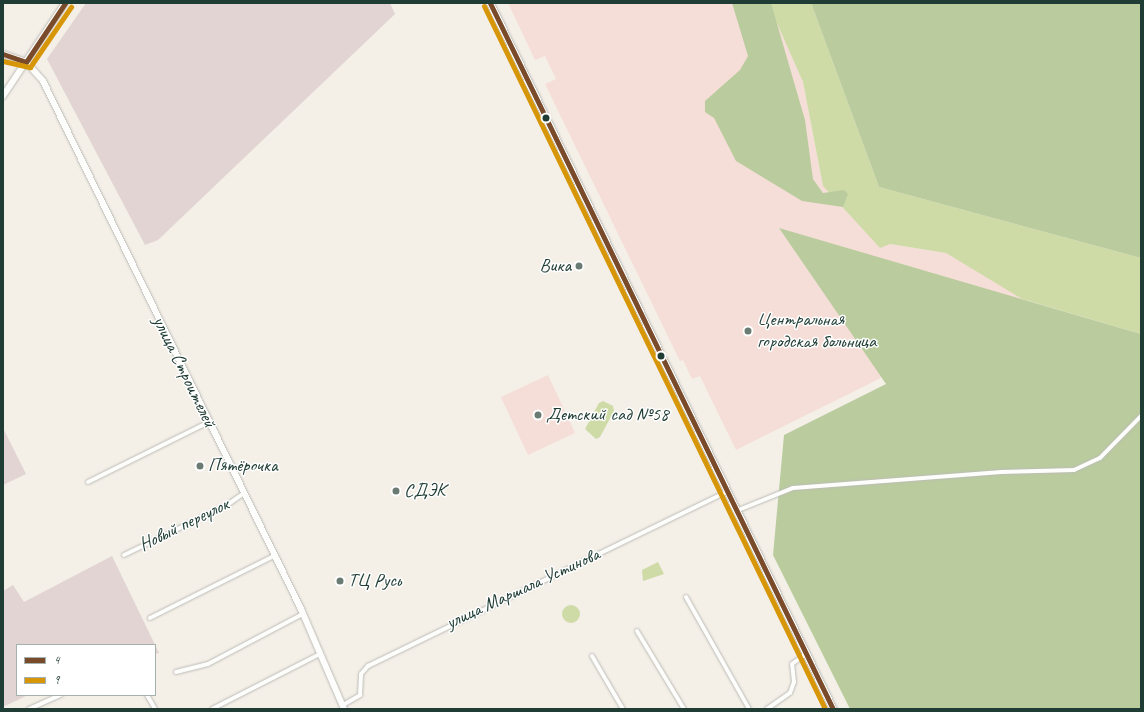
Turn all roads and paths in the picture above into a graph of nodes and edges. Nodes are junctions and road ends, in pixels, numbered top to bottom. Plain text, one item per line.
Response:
1 (65, 3) edge
2 (490, 3) edge
3 (3, 54) edge
4 (26, 62) junction
5 (3, 96) edge
6 (1141, 416) edge
7 (209, 422) junction
8 (88, 482) dead end
9 (726, 492) junction
10 (243, 494) junction
11 (736, 511) junction
12 (124, 555) dead end
13 (274, 556) junction
14 (686, 597) dead end
15 (303, 614) junction
16 (150, 618) dead end
17 (637, 631) dead end
18 (320, 654) junction
19 (806, 654) junction
20 (592, 656) dead end
21 (176, 672) dead end
22 (59, 696) edge
23 (148, 696) edge
24 (344, 707) edge
25 (29, 709) edge
26 (155, 709) edge
27 (212, 709) edge
28 (623, 709) edge
29 (684, 709) edge
30 (749, 709) edge
31 (766, 709) edge
32 (833, 709) edge

1 - 4 main road
2 - 9 main road
3 - 4 main road, улица Строителей
4 - 5 main road
4 - 7 main road, улица Строителей
6 - 11 street
7 - 8 street
7 - 10 main road, улица Строителей
9 - 11 main road
9 - 24 street, улица Маршала Устинова
10 - 12 street, Новый переулок
10 - 13 main road, улица Строителей
11 - 19 main road
13 - 15 main road, улица Строителей
13 - 16 street
14 - 30 street
15 - 18 main road, улица Строителей
15 - 21 street
17 - 29 street
18 - 24 main road, улица Строителей
18 - 27 street
19 - 31 street
19 - 32 main road
20 - 28 street
22 - 25 street
23 - 26 street

